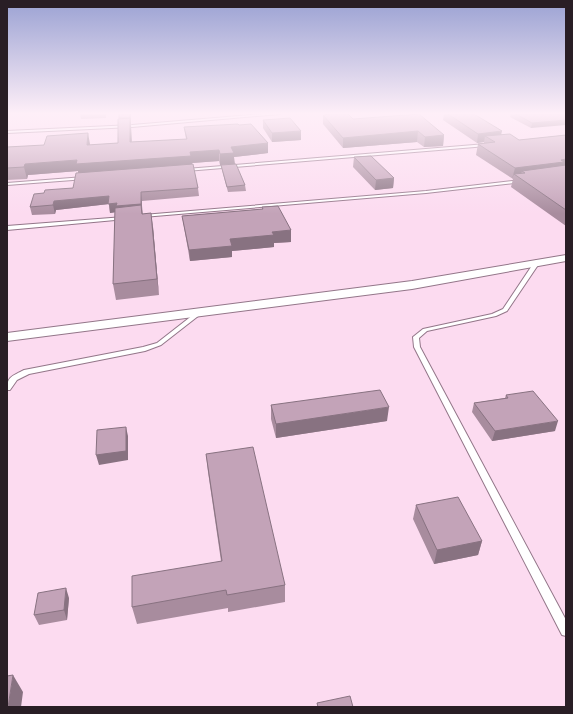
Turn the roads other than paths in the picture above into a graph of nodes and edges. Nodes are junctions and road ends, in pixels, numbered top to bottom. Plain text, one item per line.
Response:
1 (461, 147) edge
2 (181, 171) edge
3 (88, 178) edge
4 (528, 180) edge
5 (7, 184) edge
6 (7, 228) edge
7 (566, 258) edge
8 (537, 262) junction
9 (200, 312) junction
10 (7, 337) edge
11 (7, 388) edge
12 (566, 631) edge

1 - 2 lane
3 - 5 lane
4 - 6 lane
7 - 8 street
8 - 9 street
8 - 12 lane
9 - 10 street
9 - 11 lane

